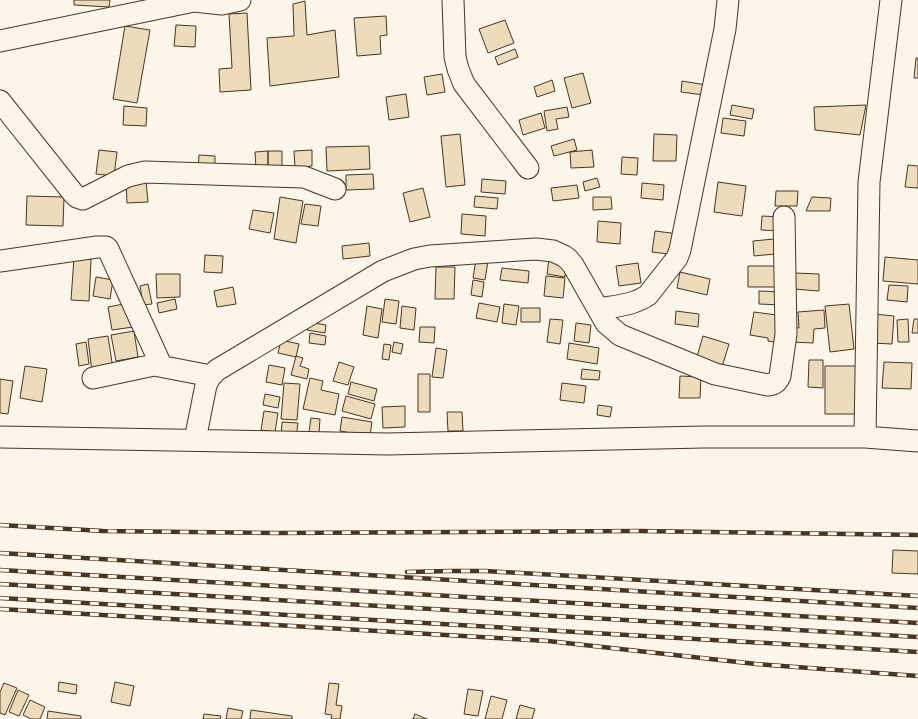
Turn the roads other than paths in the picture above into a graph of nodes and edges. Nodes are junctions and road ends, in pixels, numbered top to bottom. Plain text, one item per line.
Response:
1 (240, 0) edge
2 (453, 0) edge
3 (728, 0) edge
4 (891, 0) edge
5 (196, 1) edge
6 (0, 41) edge
7 (0, 100) edge
8 (528, 168) dead end
9 (335, 189) dead end
10 (784, 217) dead end
11 (0, 261) edge
12 (599, 309) junction
13 (161, 365) junction
14 (212, 376) junction
15 (93, 378) dead end
16 (0, 437) edge
17 (865, 437) junction
18 (195, 440) junction
19 (918, 441) edge

1 - 5 street
2 - 8 street
3 - 12 street
4 - 17 street
5 - 6 street
7 - 9 street
10 - 12 street
11 - 13 street
12 - 14 street
13 - 14 street
13 - 15 street
14 - 18 street
16 - 18 street
17 - 18 street
17 - 19 street

